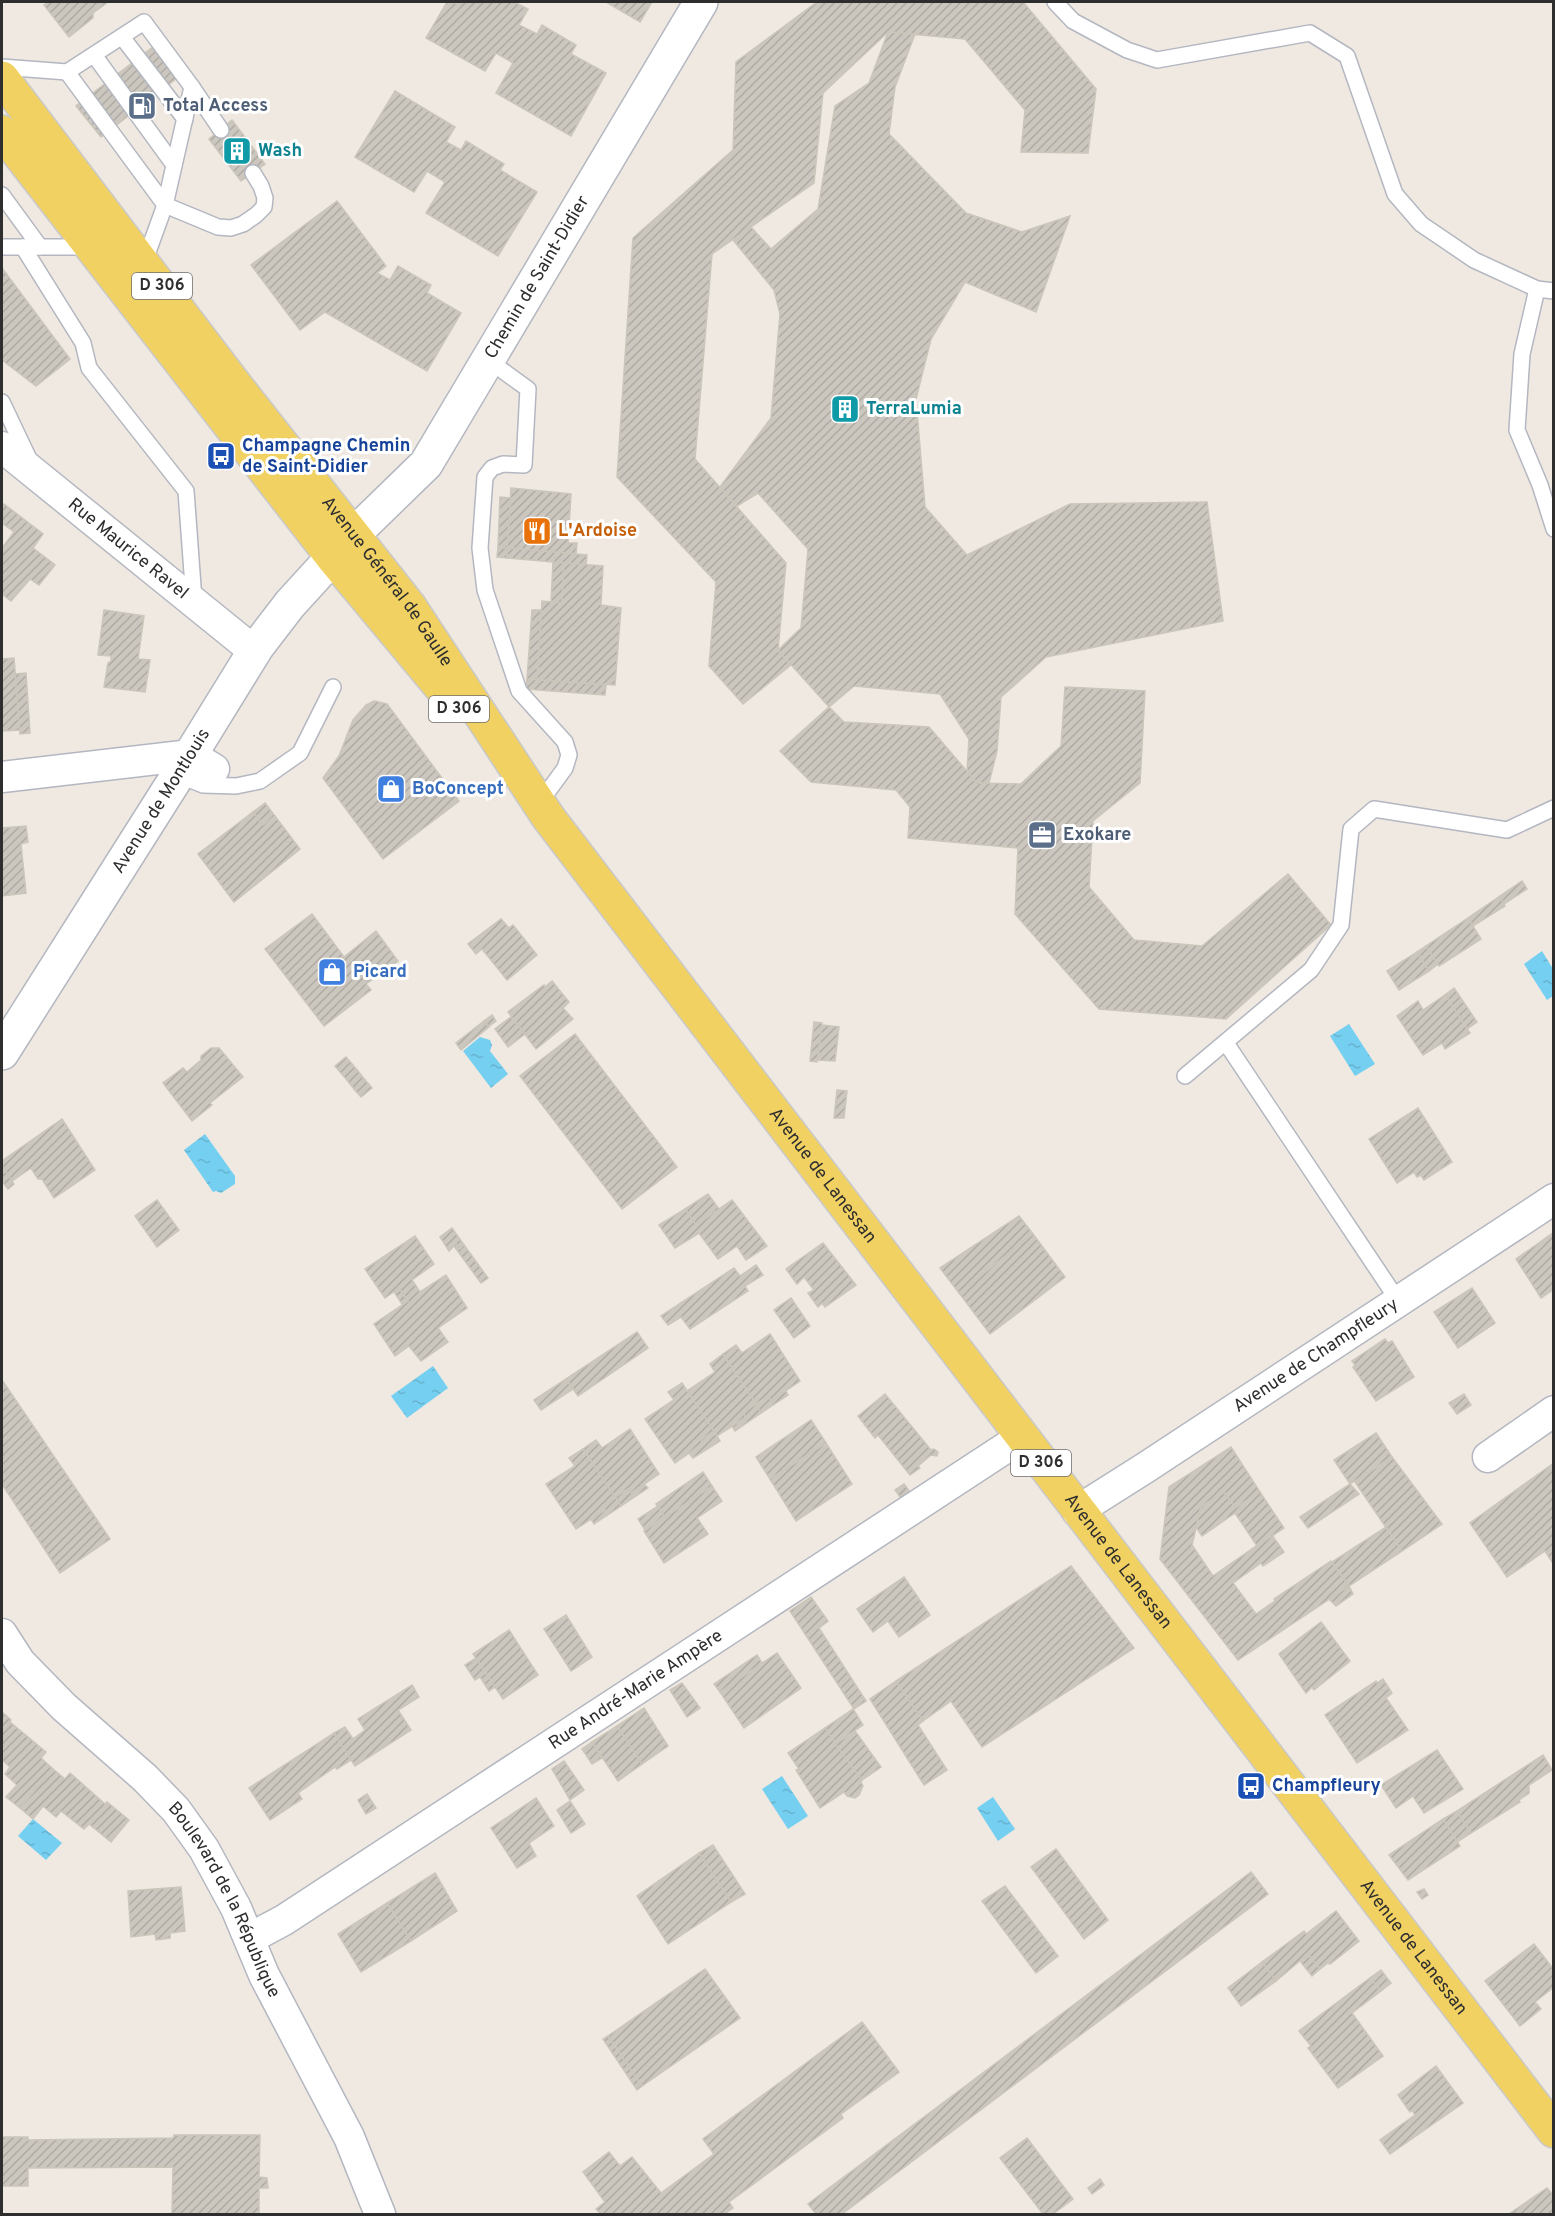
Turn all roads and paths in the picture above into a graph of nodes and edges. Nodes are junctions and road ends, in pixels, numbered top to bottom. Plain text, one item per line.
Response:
1 (701, 2) edge
2 (1055, 2) edge
3 (122, 37) junction
4 (94, 55) junction
5 (2, 67) edge
6 (67, 72) junction
7 (2, 78) edge
8 (192, 87) junction
9 (185, 119) junction
10 (221, 130) dead end
11 (2, 132) edge
12 (174, 165) junction
13 (253, 173) dead end
14 (2, 195) edge
15 (165, 205) junction
16 (2, 247) edge
17 (22, 247) junction
18 (40, 247) junction
19 (93, 247) junction
20 (144, 262) junction
21 (1536, 289) junction
22 (1554, 291) edge
23 (488, 360) junction
24 (2, 402) edge
25 (4, 450) edge
26 (35, 472) junction
27 (310, 504) junction
28 (1554, 529) edge
29 (343, 547) junction
30 (194, 601) junction
31 (255, 651) junction
32 (333, 687) dead end
33 (194, 766) junction
34 (2, 777) edge
35 (535, 798) junction
36 (1554, 808) edge
37 (1226, 1043) junction
38 (2, 1053) edge
39 (1185, 1076) dead end
40 (1554, 1199) edge
41 (1399, 1302) junction
42 (1554, 1411) edge
43 (1022, 1437) junction
44 (1488, 1457) dead end
45 (1077, 1511) junction
46 (2, 1634) edge
47 (250, 1940) junction
48 (1554, 2131) edge
49 (380, 2214) edge

1 - 23 street, Chemin de Saint-Didier
2 - 21 lane
3 - 4 lane
3 - 8 lane
3 - 9 lane
4 - 6 lane
4 - 12 lane
5 - 6 lane
6 - 15 lane
7 - 20 main road, Avenue Général de Gaulle / D 306
8 - 9 lane
8 - 10 lane
9 - 12 lane
11 - 19 main road, Avenue Général de Gaulle / D 306
12 - 15 lane
13 - 15 lane
14 - 18 lane
15 - 20 lane
16 - 17 lane
17 - 18 lane
17 - 30 lane
18 - 19 lane
19 - 27 main road, Avenue Général de Gaulle / D 306
20 - 27 main road, Avenue Général de Gaulle / D 306
21 - 22 lane
21 - 28 lane
23 - 29 street, Chemin de Saint-Didier
23 - 35 lane
24 - 26 lane
25 - 26 street, Rue Maurice Ravel
26 - 30 street, Rue Maurice Ravel
27 - 29 main road, Avenue Général de Gaulle
29 - 31 street, Avenue de Montlouis
29 - 35 main road, Avenue Général de Gaulle / D 306
29 - 35 main road, Avenue Général de Gaulle / D 306
30 - 31 street, Rue Maurice Ravel
31 - 33 street, Avenue de Montlouis
32 - 33 lane
33 - 34 street
33 - 38 street, Avenue de Montlouis
35 - 43 main road, Avenue de Lanessan / D 306
36 - 37 lane
37 - 39 lane
37 - 41 lane
40 - 41 street, Avenue de Champfleury
41 - 45 street, Avenue de Champfleury
42 - 44 street
43 - 45 main road, Avenue de Lanessan / D 306
43 - 47 street, Rue André-Marie Ampère
45 - 48 main road, Avenue de Lanessan / D 306
46 - 47 street, Boulevard de la République
47 - 49 street, Boulevard de la République

